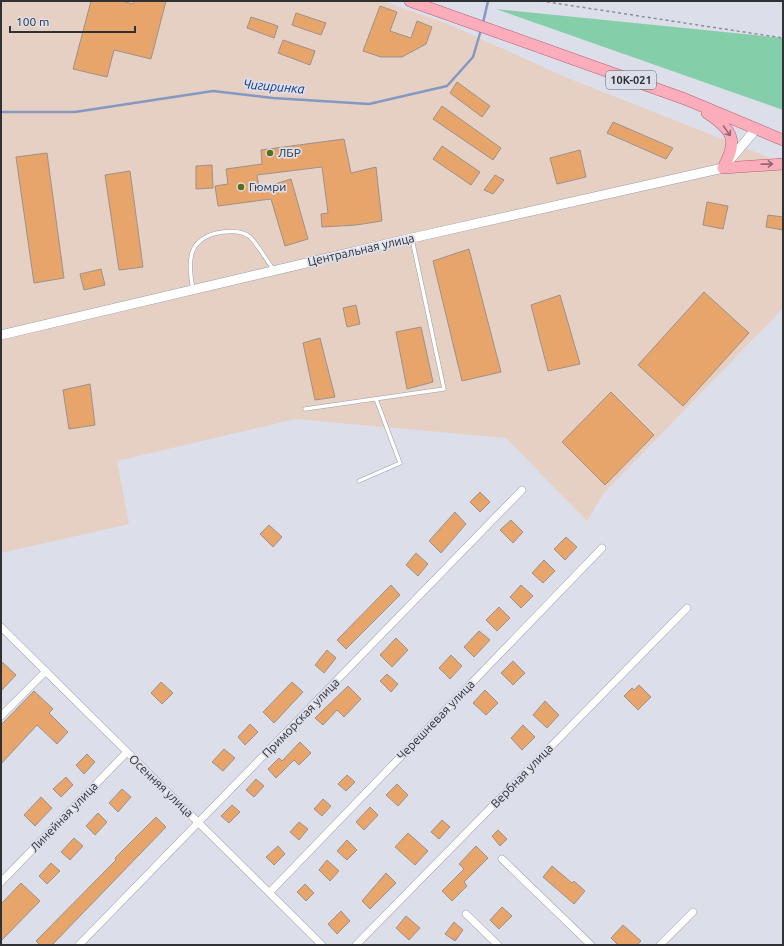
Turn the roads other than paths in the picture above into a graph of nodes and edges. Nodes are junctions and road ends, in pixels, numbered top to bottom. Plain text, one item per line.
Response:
1 (410, 1) edge
2 (685, 99) junction
3 (756, 129) junction
4 (783, 140) edge
5 (783, 164) edge
6 (723, 168) junction
7 (412, 238) junction
8 (274, 270) junction
9 (193, 290) junction
10 (1, 335) edge
11 (376, 399) junction
12 (305, 410) dead end
13 (358, 481) dead end
14 (522, 490) dead end
15 (602, 548) dead end
16 (687, 608) dead end
17 (1, 626) edge
18 (46, 671) junction
19 (1, 716) edge
20 (127, 752) junction
21 (199, 823) junction
22 (502, 859) dead end
23 (1, 882) edge
24 (270, 892) junction
25 (693, 912) dead end
26 (466, 914) dead end
27 (79, 945) edge
28 (322, 945) edge
29 (356, 945) edge
30 (498, 945) edge
31 (591, 945) edge
32 (660, 945) edge

1 - 2 main road, 10К-021
2 - 3 main road, 10К-021
2 -> 6 main road
3 - 4 main road, 10К-021
3 - 6 street
6 -> 5 main road
6 - 7 street, Центральная улица
7 - 8 street, Центральная улица
7 - 11 lane
8 - 9 street, Центральная улица
8 - 9 lane
9 - 10 street, Центральная улица
11 - 12 lane
11 - 13 lane
14 - 21 street, Приморская улица
15 - 24 street, Черешневая улица
16 - 29 street, Вербная улица
17 - 18 street, Осенняя улица
18 - 19 street
18 - 20 street, Осенняя улица
20 - 21 street, Осенняя улица
20 - 23 street, Линейная улица
21 - 24 street, Осенняя улица
21 - 27 street, Приморская улица
22 - 31 street
24 - 28 street, Осенняя улица
25 - 32 street
26 - 30 street

